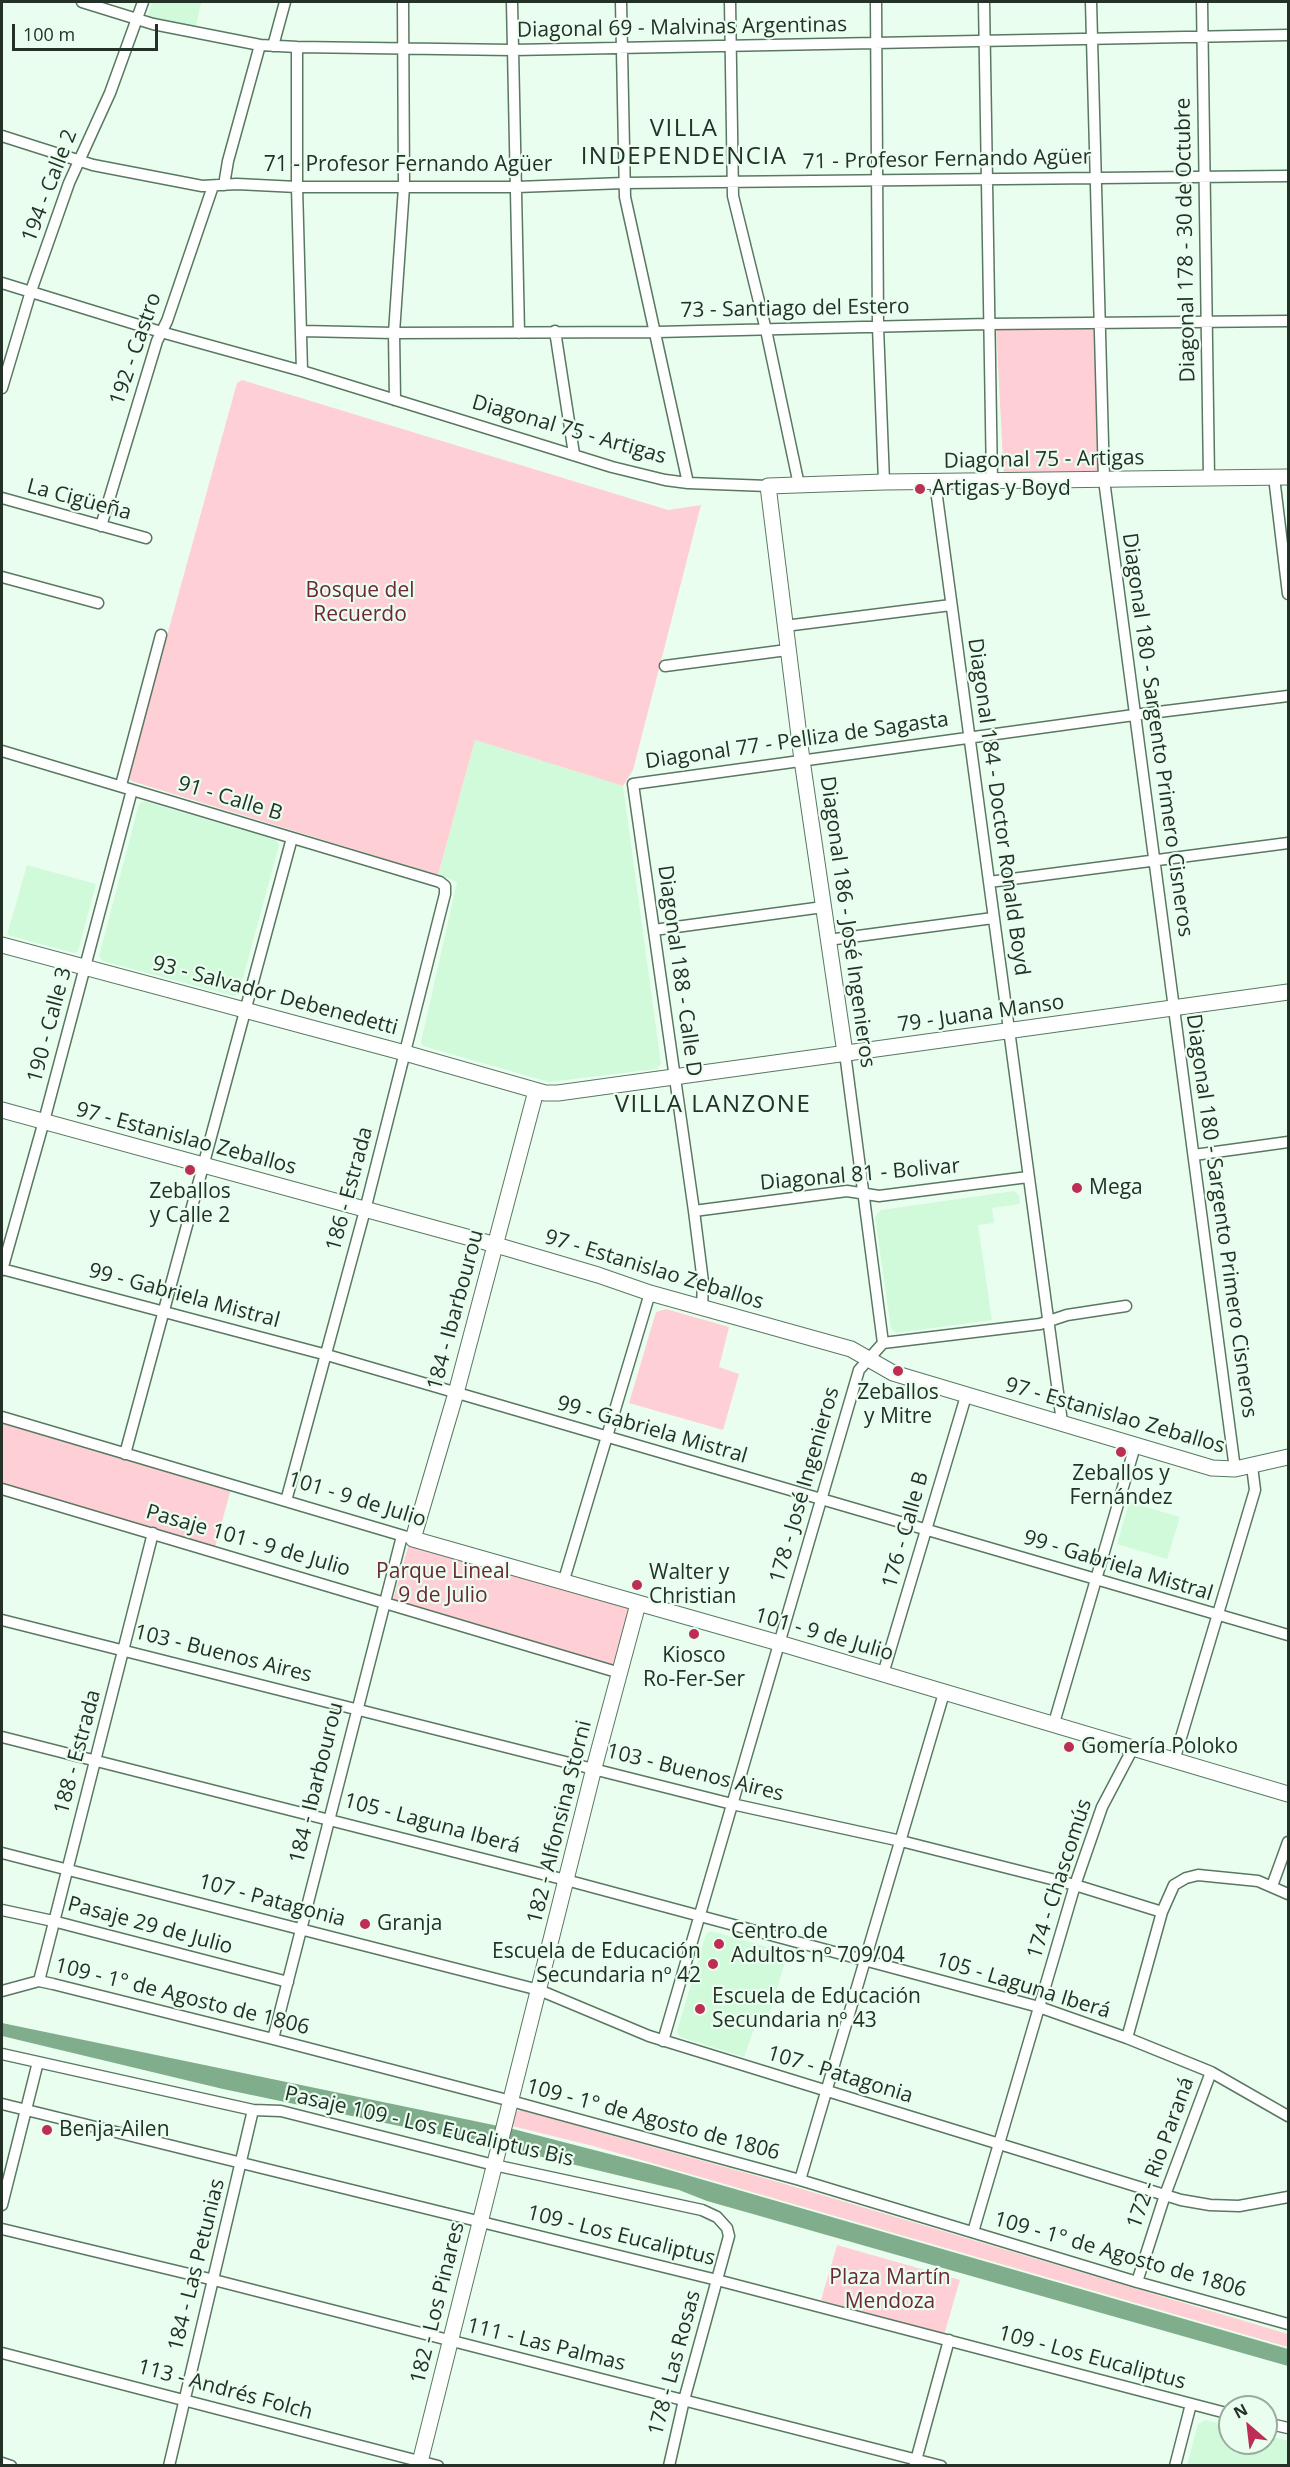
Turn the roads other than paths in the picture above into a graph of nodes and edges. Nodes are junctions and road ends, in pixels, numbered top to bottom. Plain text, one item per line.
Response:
1 (82, 2) edge
2 (143, 2) edge
3 (285, 2) edge
4 (403, 2) edge
5 (512, 2) edge
6 (621, 2) edge
7 (730, 2) edge
8 (876, 2) edge
9 (984, 2) edge
10 (1091, 2) edge
11 (1202, 2) edge
12 (138, 20) junction
13 (1288, 35) edge
14 (1091, 38) junction
15 (1202, 38) junction
16 (985, 40) junction
17 (876, 44) junction
18 (260, 45) junction
19 (273, 46) junction
20 (730, 46) junction
21 (297, 47) junction
22 (622, 48) junction
23 (402, 49) junction
24 (513, 50) junction
25 (2, 136) edge
26 (79, 160) junction
27 (1288, 176) edge
28 (1205, 177) junction
29 (1095, 178) junction
30 (987, 179) junction
31 (878, 181) junction
32 (624, 183) junction
33 (732, 183) junction
34 (219, 186) junction
35 (297, 187) junction
36 (404, 187) junction
37 (517, 187) junction
38 (2, 283) edge
39 (31, 291) junction
40 (1288, 321) edge
41 (1098, 322) junction
42 (1208, 323) junction
43 (988, 324) junction
44 (878, 327) junction
45 (766, 330) junction
46 (302, 331) junction
47 (555, 331) junction
48 (161, 332) junction
49 (657, 332) junction
50 (394, 333) junction
51 (519, 333) junction
52 (302, 371) junction
53 (2, 388) edge
54 (395, 400) junction
55 (574, 454) junction
56 (1281, 477) edge
57 (1209, 478) junction
58 (1104, 480) junction
59 (884, 482) junction
60 (935, 482) junction
61 (992, 482) junction
62 (688, 483) junction
63 (799, 484) junction
64 (768, 486) junction
65 (2, 498) edge
66 (100, 526) junction
67 (146, 538) dead end
68 (2, 577) edge
69 (1288, 594) edge
70 (98, 603) dead end
71 (951, 604) junction
72 (785, 626) junction
73 (161, 635) dead end
74 (788, 650) junction
75 (665, 666) dead end
76 (1288, 696) edge
77 (1134, 715) junction
78 (969, 737) junction
79 (2, 750) edge
80 (802, 760) junction
81 (633, 784) joint
82 (120, 785) junction
83 (132, 790) junction
84 (292, 838) junction
85 (1288, 843) edge
86 (1154, 861) junction
87 (989, 882) junction
88 (445, 886) joint
89 (823, 907) junction
90 (993, 918) junction
91 (654, 930) junction
92 (828, 940) junction
93 (2, 945) edge
94 (86, 968) junction
95 (1288, 992) edge
96 (1174, 1008) junction
97 (246, 1011) junction
98 (1009, 1031) junction
99 (405, 1053) junction
100 (845, 1053) junction
101 (675, 1077) junction
102 (536, 1091) junction
103 (2, 1110) edge
104 (44, 1121) junction
105 (1288, 1142) edge
106 (1194, 1155) junction
107 (204, 1166) junction
108 (1028, 1177) junction
109 (863, 1194) junction
110 (364, 1210) junction
111 (694, 1211) junction
112 (496, 1245) junction
113 (2, 1269) edge
114 (650, 1293) junction
115 (702, 1306) junction
116 (1126, 1306) dead end
117 (164, 1311) junction
118 (1048, 1322) junction
119 (883, 1343) junction
120 (327, 1355) junction
121 (868, 1358) junction
122 (456, 1393) junction
123 (966, 1396) junction
124 (2, 1417) edge
125 (1062, 1422) junction
126 (607, 1437) junction
127 (1135, 1446) junction
128 (125, 1454) junction
129 (1288, 1456) edge
130 (1252, 1466) junction
131 (1235, 1469) junction
132 (2, 1489) edge
133 (821, 1500) junction
134 (286, 1501) junction
135 (927, 1530) junction
136 (153, 1533) junction
137 (408, 1538) junction
138 (1095, 1579) junction
139 (563, 1583) junction
140 (386, 1602) junction
141 (638, 1604) junction
142 (1217, 1616) junction
143 (2, 1620) edge
144 (1288, 1635) edge
145 (779, 1642) junction
146 (124, 1649) junction
147 (620, 1673) junction
148 (883, 1674) junction
149 (944, 1693) junction
150 (358, 1708) junction
151 (1054, 1723) junction
152 (2, 1737) edge
153 (1132, 1750) junction
154 (96, 1760) junction
155 (1174, 1761) junction
156 (594, 1768) junction
157 (1288, 1794) edge
158 (732, 1804) junction
159 (330, 1818) junction
160 (901, 1841) junction
161 (1288, 1842) edge
162 (2, 1852) edge
163 (68, 1868) junction
164 (566, 1880) junction
165 (1075, 1885) junction
166 (1272, 1886) junction
167 (1288, 1894) edge
168 (2, 1910) edge
169 (1162, 1912) junction
170 (701, 1915) junction
171 (53, 1921) junction
172 (302, 1929) junction
173 (865, 1961) junction
174 (39, 1981) junction
175 (288, 1982) junction
176 (539, 1990) junction
177 (2, 1991) edge
178 (1039, 2007) junction
179 (1127, 2038) junction
180 (273, 2039) junction
181 (663, 2041) junction
182 (2, 2054) edge
183 (38, 2062) junction
184 (1211, 2072) junction
185 (826, 2091) junction
186 (511, 2101) junction
187 (2, 2104) edge
188 (25, 2110) junction
189 (253, 2110) junction
190 (1288, 2116) edge
191 (505, 2120) joint
192 (1000, 2144) junction
193 (496, 2158) junction
194 (242, 2163) junction
195 (800, 2180) junction
196 (1165, 2195) junction
197 (1288, 2197) edge
198 (2, 2205) edge
199 (481, 2221) junction
200 (2, 2229) edge
201 (973, 2232) junction
202 (729, 2236) joint
203 (213, 2280) junction
204 (717, 2280) junction
205 (1137, 2282) junction
206 (1288, 2324) edge
207 (949, 2340) junction
208 (450, 2341) junction
209 (2, 2353) edge
210 (185, 2400) junction
211 (684, 2400) junction
212 (1191, 2404) junction
213 (1218, 2411) edge
214 (916, 2462) edge
215 (2, 2463) edge
216 (419, 2463) edge
217 (11, 2466) edge
218 (169, 2466) edge
219 (438, 2466) edge
220 (669, 2466) edge
221 (941, 2466) edge
222 (1175, 2466) edge

1 - 12 street, Diagonal 69 - Malvinas Argentinas
2 - 12 street, 194 - Calle 2
3 - 19 street
4 - 23 street
5 - 24 street
6 - 22 street
7 - 20 street
8 - 17 street
9 - 16 street
10 - 14 street, Diagonal 180 - Sargento Primero Cisneros
11 - 15 street, Diagonal 178 - 30 de Octubre
12 - 18 street, Diagonal 69 - Malvinas Argentinas
12 - 26 street, 194 - Calle 2
13 - 15 street, Diagonal 69 - Malvinas Argentinas
14 - 15 street, Diagonal 69 - Malvinas Argentinas
14 - 16 street, Diagonal 69 - Malvinas Argentinas
14 - 29 street, Diagonal 180 - Sargento Primero Cisneros
15 - 28 street, Diagonal 178 - 30 de Octubre
16 - 17 street, Diagonal 69 - Malvinas Argentinas
16 - 30 street
17 - 20 street, Diagonal 69 - Malvinas Argentinas
17 - 31 street
18 - 19 street, Diagonal 69 - Malvinas Argentinas
18 - 34 street, 192 - Castro
19 - 21 street, Diagonal 69 - Malvinas Argentinas
20 - 22 street, Diagonal 69 - Malvinas Argentinas
20 - 33 street
21 - 23 street, Diagonal 69 - Malvinas Argentinas
21 - 35 street
22 - 24 street, Diagonal 69 - Malvinas Argentinas
22 - 32 street
23 - 24 street, Diagonal 69 - Malvinas Argentinas
23 - 36 street
24 - 37 street
25 - 26 street, 71 - Profesor Fernando Agüer
26 - 34 street, 71 - Profesor Fernando Agüer
26 - 39 street, 194 - Calle 2
27 - 28 street, 71 - Profesor Fernando Agüer
28 - 29 street, 71 - Profesor Fernando Agüer
28 - 42 street, Diagonal 178 - 30 de Octubre
29 - 30 street, 71 - Profesor Fernando Agüer
29 - 41 street, Diagonal 180 - Sargento Primero Cisneros
30 - 31 street, 71 - Profesor Fernando Agüer
30 - 43 street
31 - 33 street, 71 - Profesor Fernando Agüer
31 - 44 street
32 - 33 street, 71 - Profesor Fernando Agüer
32 - 37 street, 71 - Profesor Fernando Agüer
32 - 49 street
33 - 45 street
34 - 35 street, 71 - Profesor Fernando Agüer
34 - 48 street, 192 - Castro
35 - 36 street, 71 - Profesor Fernando Agüer
35 - 46 street
36 - 37 street, 71 - Profesor Fernando Agüer
36 - 50 street
37 - 51 street
38 - 39 street, Diagonal 75 - Artigas
39 - 48 street, Diagonal 75 - Artigas
39 - 53 street, 194 - Calle 2
40 - 42 street, 73 - Santiago del Estero
41 - 42 street, 73 - Santiago del Estero
41 - 43 street, 73 - Santiago del Estero
41 - 58 street, Diagonal 180 - Sargento Primero Cisneros
42 - 57 street, Diagonal 178 - 30 de Octubre
43 - 44 street, 73 - Santiago del Estero
43 - 61 street
44 - 45 street, 73 - Santiago del Estero
44 - 59 street
45 - 49 street, 73 - Santiago del Estero
45 - 63 street
46 - 50 street, 73 - Santiago del Estero
46 - 52 street
47 - 49 street, 73 - Santiago del Estero
47 - 51 street, 73 - Santiago del Estero
47 - 55 street
48 - 52 street, Diagonal 75 - Artigas
48 - 66 street, 192 - Castro
49 - 62 street
50 - 51 street, 73 - Santiago del Estero
50 - 54 street
52 - 54 street, Diagonal 75 - Artigas
54 - 55 street, Diagonal 75 - Artigas
55 - 62 street, Diagonal 75 - Artigas
56 - 57 street, Diagonal 75 - Artigas
56 - 69 street
57 - 58 street, Diagonal 75 - Artigas
58 - 61 street, Diagonal 75 - Artigas
58 - 77 street, Diagonal 180 - Sargento Primero Cisneros
59 - 60 street, Diagonal 75 - Artigas
59 - 63 street, Diagonal 75 - Artigas
60 - 61 street, Diagonal 75 - Artigas
60 - 71 street, Diagonal 184 - Doctor Ronald Boyd
62 - 64 street, Diagonal 75 - Artigas
63 - 64 street, Diagonal 75 - Artigas
64 - 72 street, Diagonal 186 - José Ingenieros
65 - 66 street, La Cigüeña
66 - 67 street, La Cigüeña
68 - 70 street
71 - 72 street
71 - 78 street, Diagonal 184 - Doctor Ronald Boyd
72 - 74 street, Diagonal 186 - José Ingenieros
73 - 82 street
74 - 75 street
74 - 80 street, Diagonal 186 - José Ingenieros
76 - 77 street, Diagonal 77 - Pelliza de Sagasta
77 - 78 street, Diagonal 77 - Pelliza de Sagasta
77 - 86 street, Diagonal 180 - Sargento Primero Cisneros
78 - 80 street, Diagonal 77 - Pelliza de Sagasta
78 - 87 street, Diagonal 184 - Doctor Ronald Boyd
79 - 82 street, 91 - Calle B
80 - 81 street, Diagonal 77 - Pelliza de Sagasta
80 - 89 street, Diagonal 186 - José Ingenieros
81 - 91 street, Diagonal 188 - Calle D
82 - 83 street, 91 - Calle B
83 - 84 street, 91 - Calle B
83 - 94 street, 190 - Calle 3
84 - 88 street, 91 - Calle B
84 - 97 street
85 - 86 street
86 - 87 street
86 - 96 street, Diagonal 180 - Sargento Primero Cisneros
87 - 90 street, Diagonal 184 - Doctor Ronald Boyd
88 - 99 street, 186 - Estrada
89 - 91 street
89 - 92 street, Diagonal 186 - José Ingenieros
90 - 92 street
90 - 98 street, Diagonal 184 - Doctor Ronald Boyd
91 - 101 street, Diagonal 188 - Calle D
92 - 100 street, Diagonal 186 - José Ingenieros
93 - 94 street, 93 - Salvador Debenedetti
94 - 97 street, 93 - Salvador Debenedetti
94 - 104 street, 190 - Calle 3
95 - 96 street, 79 - Juana Manso
96 - 98 street, 79 - Juana Manso
96 - 106 street, Diagonal 180 - Sargento Primero Cisneros
97 - 99 street, 93 - Salvador Debenedetti
97 - 107 street
98 - 100 street, 79 - Juana Manso
98 - 108 street, Diagonal 184 - Doctor Ronald Boyd
99 - 102 street, 93 - Salvador Debenedetti
99 - 110 street, 186 - Estrada
100 - 101 street, 79 - Juana Manso
100 - 109 street, Diagonal 186 - José Ingenieros
101 - 102 street, 79 - Juana Manso
101 - 111 street, Diagonal 188 - Calle D
102 - 112 street, 184 - Ibarbourou
103 - 104 street, 97 - Estanislao Zeballos
104 - 107 street, 97 - Estanislao Zeballos
104 - 113 street, 190 - Calle 3
105 - 106 street
106 - 131 street, Diagonal 180 - Sargento Primero Cisneros
107 - 110 street, 97 - Estanislao Zeballos
107 - 117 street
108 - 109 street, Diagonal 81 - Bolivar
108 - 118 street, Diagonal 184 - Doctor Ronald Boyd
109 - 111 street, Diagonal 81 - Bolivar
109 - 119 street, Diagonal 186 - José Ingenieros
110 - 112 street, 97 - Estanislao Zeballos
110 - 120 street, 186 - Estrada
111 - 115 street, Diagonal 188 - Calle D
112 - 114 street, 97 - Estanislao Zeballos
112 - 122 street, 184 - Ibarbourou
113 - 117 street, 99 - Gabriela Mistral
114 - 115 street, 97 - Estanislao Zeballos
114 - 126 street
115 - 121 street, 97 - Estanislao Zeballos
116 - 118 street
117 - 120 street, 99 - Gabriela Mistral
117 - 128 street
118 - 119 street
118 - 125 street, Diagonal 184 - Doctor Ronald Boyd
119 - 121 street
120 - 122 street, 99 - Gabriela Mistral
120 - 134 street, 186 - Estrada
121 - 123 street, 97 - Estanislao Zeballos
121 - 133 street, 178 - José Ingenieros
122 - 126 street, 99 - Gabriela Mistral
122 - 137 street, 184 - Ibarbourou
123 - 125 street, 97 - Estanislao Zeballos
123 - 135 street, 176 - Calle B
124 - 128 street, 101 - 9 de Julio
125 - 127 street, 97 - Estanislao Zeballos
126 - 133 street, 99 - Gabriela Mistral
126 - 139 street
127 - 131 street, 97 - Estanislao Zeballos
127 - 138 street
128 - 134 street, 101 - 9 de Julio
129 - 130 street, 97 - Estanislao Zeballos
130 - 131 street, 97 - Estanislao Zeballos
130 - 142 street
132 - 136 street, Pasaje 101 - 9 de Julio
133 - 135 street, 99 - Gabriela Mistral
133 - 145 street, 178 - José Ingenieros
134 - 137 street, 101 - 9 de Julio
135 - 138 street, 99 - Gabriela Mistral
135 - 148 street, 176 - Calle B
136 - 140 street, Pasaje 101 - 9 de Julio
136 - 146 street, 188 - Estrada
137 - 139 street, 101 - 9 de Julio
137 - 140 street, 184 - Ibarbourou
138 - 142 street, 99 - Gabriela Mistral
138 - 151 street
139 - 141 street, 101 - 9 de Julio
140 - 147 street, Pasaje 101 - 9 de Julio
140 - 150 street, 184 - Ibarbourou
141 - 145 street, 101 - 9 de Julio
141 - 147 street, 182 - Alfonsina Storni
142 - 144 street, 99 - Gabriela Mistral
142 - 155 street
143 - 146 street, 103 - Buenos Aires
145 - 148 street, 101 - 9 de Julio
145 - 158 street, 178 - José Ingenieros
146 - 150 street, 103 - Buenos Aires
146 - 154 street, 188 - Estrada
147 - 156 street, 182 - Alfonsina Storni
148 - 149 street, 101 - 9 de Julio
149 - 151 street, 101 - 9 de Julio
149 - 160 street
150 - 156 street, 103 - Buenos Aires
150 - 159 street, 184 - Ibarbourou
151 - 153 street, 101 - 9 de Julio
152 - 154 street, 105 - Laguna Iberá
153 - 155 street, 101 - 9 de Julio
153 - 165 street, 174 - Chascomús
154 - 159 street, 105 - Laguna Iberá
154 - 163 street, 188 - Estrada
155 - 157 street, 101 - 9 de Julio
156 - 158 street, 103 - Buenos Aires
156 - 164 street, 182 - Alfonsina Storni
158 - 160 street, 103 - Buenos Aires
158 - 170 street, 178 - José Ingenieros
159 - 164 street, 105 - Laguna Iberá
159 - 172 street, 184 - Ibarbourou
160 - 165 street, 103 - Buenos Aires
160 - 173 street
161 - 166 street
162 - 163 street, 107 - Patagonia
163 - 171 street, 188 - Estrada
163 - 172 street, 107 - Patagonia
164 - 170 street, 105 - Laguna Iberá
164 - 176 street, 182 - Alfonsina Storni
165 - 169 street, 103 - Buenos Aires
165 - 178 street, 174 - Chascomús
166 - 167 street
166 - 169 street
168 - 171 street, Pasaje 29 de Julio
169 - 179 street
170 - 173 street, 105 - Laguna Iberá
170 - 181 street, 178 - José Ingenieros
171 - 174 street, 188 - Estrada
171 - 175 street, Pasaje 29 de Julio
172 - 175 street, 184 - Ibarbourou
172 - 176 street, 107 - Patagonia
173 - 178 street, 105 - Laguna Iberá
173 - 185 street
174 - 177 street, 109 - 1° de Agosto de 1806
174 - 180 street, 109 - 1° de Agosto de 1806
175 - 180 street, 184 - Ibarbourou
176 - 181 street, 107 - Patagonia
176 - 186 street, 182 - Alfonsina Storni
178 - 179 street, 105 - Laguna Iberá
178 - 192 street, 174 - Chascomús
179 - 184 street, 105 - Laguna Iberá
180 - 186 street, 109 - 1° de Agosto de 1806
181 - 185 street, 107 - Patagonia
182 - 183 street, Pasaje 109 - Los Eucaliptus Bis
183 - 188 street
183 - 189 street, Pasaje 109 - Los Eucaliptus Bis
184 - 190 street, 105 - Laguna Iberá
184 - 196 street, 172 - Rio Paraná
185 - 192 street, 107 - Patagonia
185 - 195 street
186 - 191 street, 182 - Alfonsina Storni
186 - 195 street, 109 - 1° de Agosto de 1806
187 - 188 street, 109 - Los Eucaliptus
188 - 194 street, 109 - Los Eucaliptus
188 - 198 street
189 - 193 street, Pasaje 109 - Los Eucaliptus Bis
189 - 194 street, 184 - Las Petunias
191 - 193 street, 182 - Los Pinares
192 - 196 street, 107 - Patagonia
192 - 201 street, 174 - Chascomús
193 - 199 street, 182 - Los Pinares
193 - 202 street, Pasaje 109 - Los Eucaliptus Bis
194 - 199 street, 109 - Los Eucaliptus
194 - 203 street, 184 - Las Petunias
195 - 201 street, 109 - 1° de Agosto de 1806
196 - 197 street, 107 - Patagonia
196 - 205 street, 172 - Rio Paraná
199 - 204 street, 109 - Los Eucaliptus
199 - 208 street, 182 - Los Pinares
200 - 203 street, 111 - Las Palmas
201 - 205 street, 109 - 1° de Agosto de 1806
202 - 204 street, 178 - Las Rosas
203 - 208 street, 111 - Las Palmas
203 - 210 street, 184 - Las Petunias
204 - 207 street, 109 - Los Eucaliptus
204 - 211 street, 178 - Las Rosas
205 - 206 street, 109 - 1° de Agosto de 1806
207 - 212 street, 109 - Los Eucaliptus
207 - 214 street
208 - 211 street, 111 - Las Palmas
208 - 216 street, 182 - Los Pinares
209 - 210 street, 113 - Andrés Folch
210 - 216 street, 113 - Andrés Folch
210 - 218 street, 184 - Las Petunias
211 - 214 street, 111 - Las Palmas
211 - 220 street, 178 - Las Rosas
212 - 213 street, 109 - Los Eucaliptus
212 - 222 street
214 - 221 street, 111 - Las Palmas
215 - 217 street
216 - 219 street, 113 - Andrés Folch

